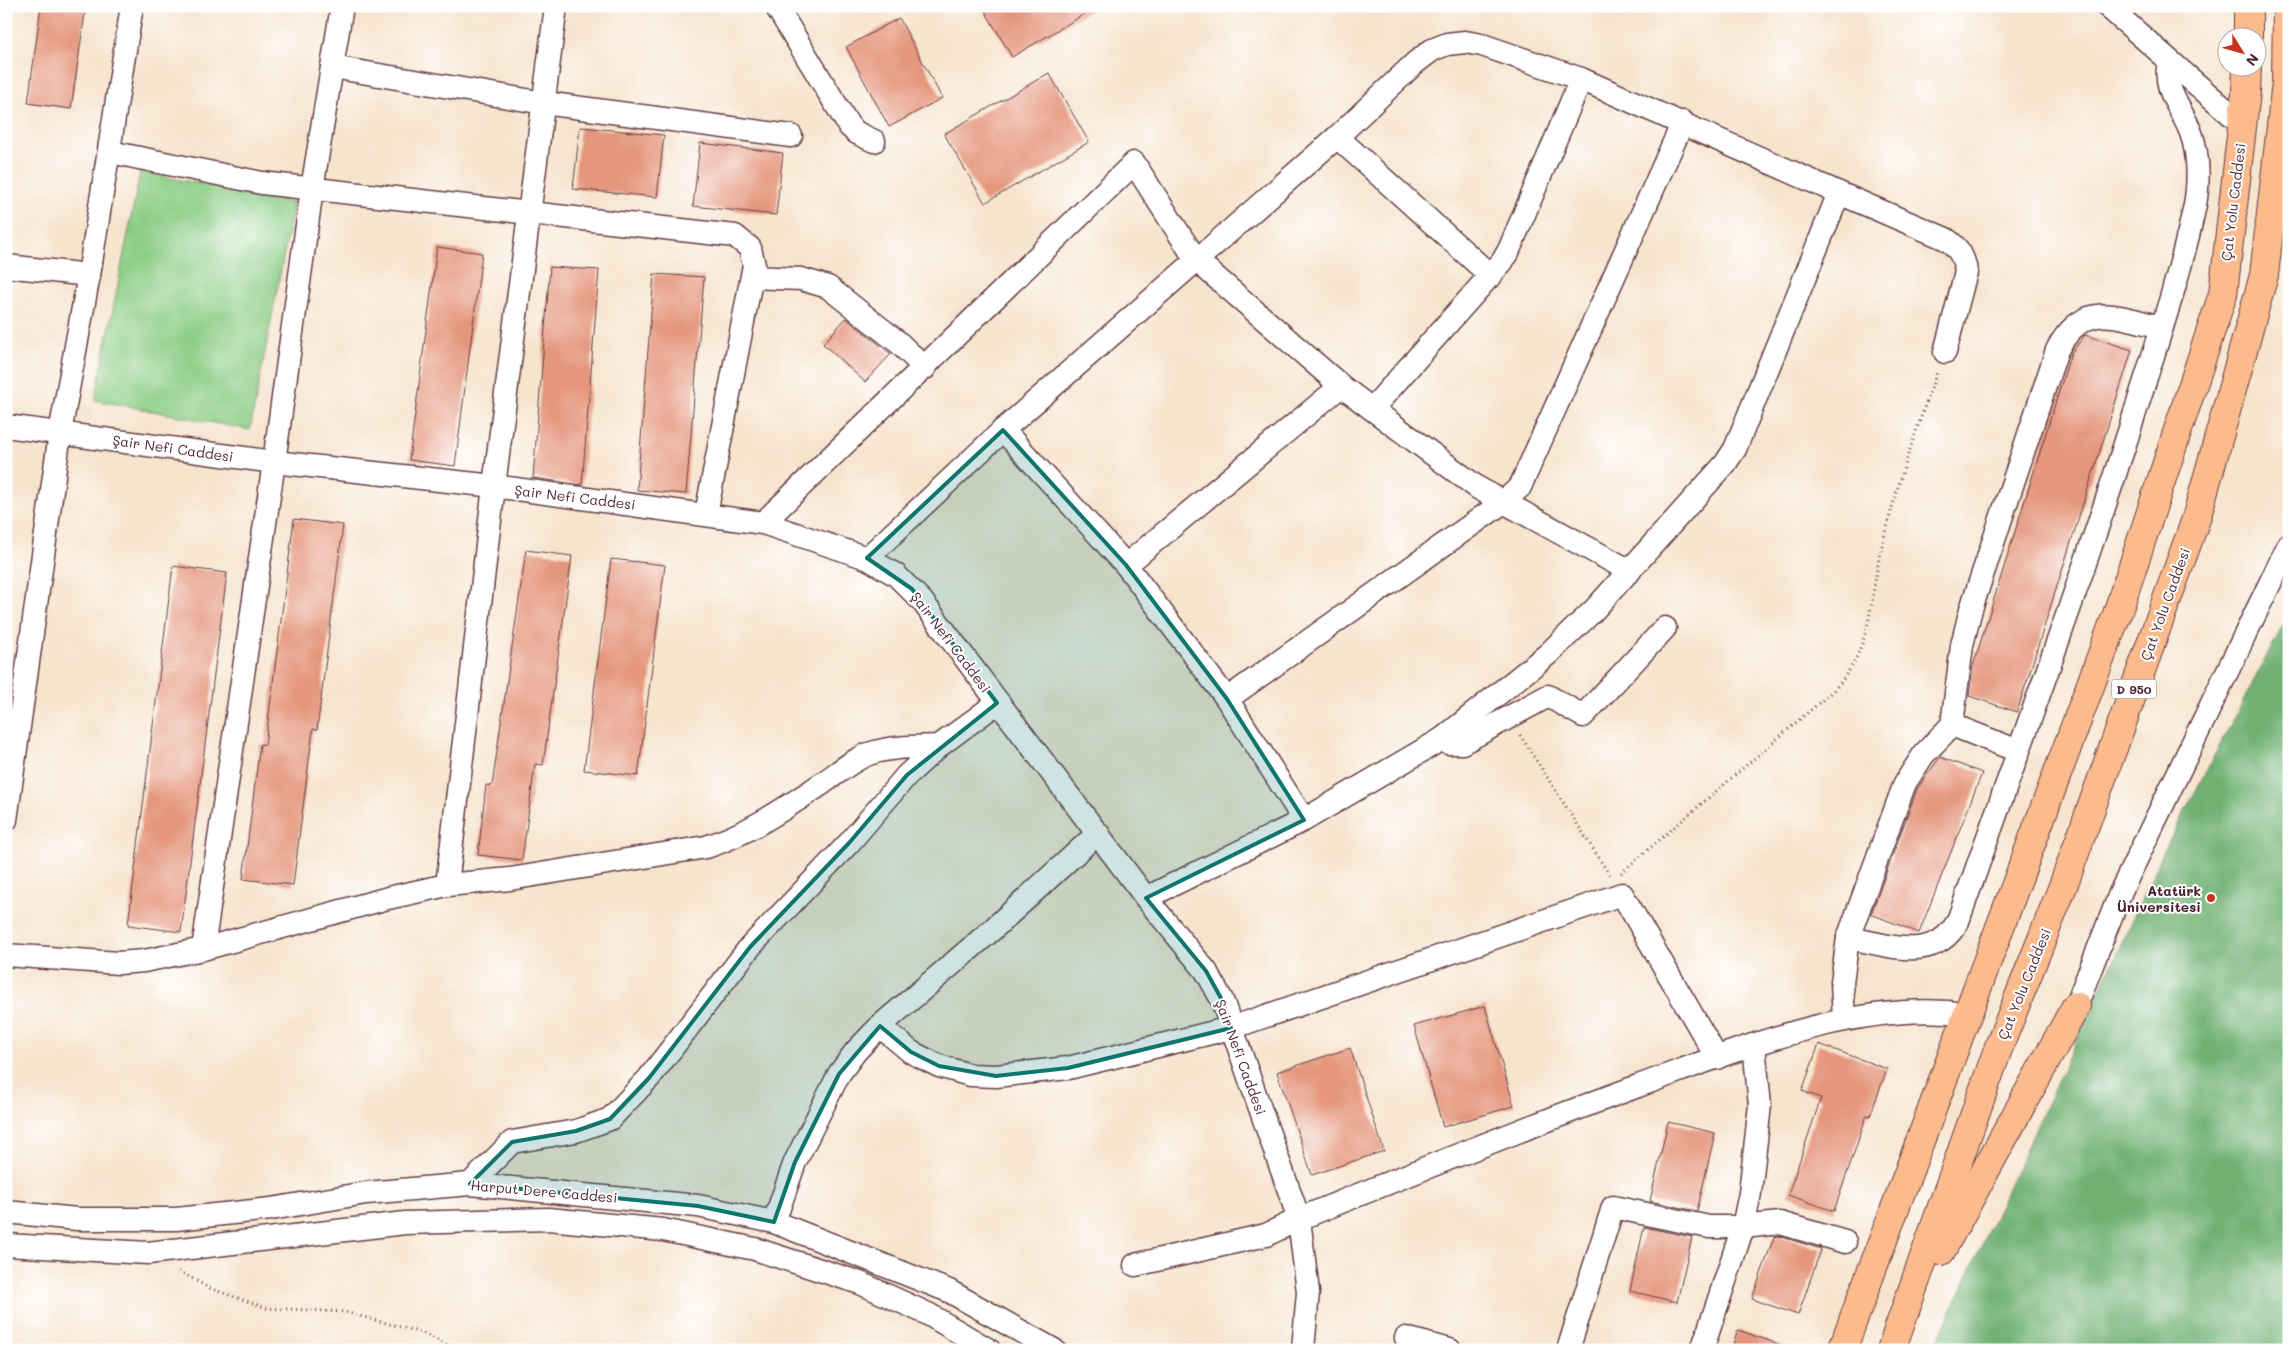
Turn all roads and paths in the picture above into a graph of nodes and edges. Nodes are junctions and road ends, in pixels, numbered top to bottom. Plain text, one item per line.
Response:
1 (132, 6) edge
2 (342, 6) edge
3 (556, 6) edge
4 (776, 6) edge
5 (2107, 6) edge
6 (2248, 6) edge
7 (2287, 6) edge
8 (2248, 28) edge
9 (2169, 62) junction
10 (332, 67) junction
11 (2246, 78) edge
12 (1581, 79) junction
13 (544, 103) junction
14 (1682, 122) junction
15 (2242, 124) junction
16 (791, 136) dead end
17 (1337, 137) junction
18 (874, 141) dead end
19 (110, 152) junction
20 (312, 189) junction
21 (1839, 193) junction
22 (530, 213) junction
23 (1196, 260) junction
24 (6, 266) edge
25 (89, 275) junction
26 (1491, 276) junction
27 (752, 277) junction
28 (2162, 327) junction
29 (1944, 352) joint
30 (925, 368) junction
31 (1341, 386) junction
32 (1372, 409) junction
33 (6, 426) edge
34 (1003, 430) junction
35 (60, 433) junction
36 (274, 462) junction
37 (494, 486) junction
38 (1502, 503) junction
39 (706, 514) junction
40 (763, 523) junction
41 (2289, 544) edge
42 (867, 558) junction
43 (1126, 565) junction
44 (1630, 570) junction
45 (1665, 628) dead end
46 (1227, 700) junction
47 (997, 703) junction
48 (1508, 717) junction
49 (1952, 725) junction
50 (1442, 739) junction
51 (939, 746) junction
52 (2018, 751) junction
53 (6, 820) edge
54 (1304, 820) junction
55 (1098, 833) junction
56 (446, 885) junction
57 (1146, 898) junction
58 (1848, 938) junction
59 (202, 949) junction
60 (6, 955) edge
61 (2076, 1006) joint
62 (1967, 1014) junction
63 (1844, 1020) junction
64 (880, 1026) junction
65 (1231, 1028) junction
66 (1754, 1046) junction
67 (1717, 1058) junction
68 (470, 1184) junction
69 (6, 1212) edge
70 (1299, 1219) junction
71 (774, 1222) junction
72 (1743, 1227) junction
73 (1845, 1242) dead end
74 (6, 1245) edge
75 (148, 1253) junction
76 (1135, 1265) dead end
77 (1904, 1318) junction
78 (1406, 1338) dead end
79 (458, 1350) edge
80 (989, 1350) edge
81 (1054, 1350) edge
82 (1303, 1350) edge
83 (1450, 1350) edge
84 (1568, 1350) edge
85 (1702, 1350) edge
86 (1842, 1350) edge
87 (1891, 1350) edge

1 - 19 street
2 - 10 street
3 - 13 street
4 - 18 street
5 - 9 street
6 - 8 highway
7 - 77 highway, Çat Yolu Caddesi / D 950
9 - 15 street
9 - 28 street
10 - 13 street
10 - 20 street
11 - 15 highway, Çat Yolu Caddesi / D 950
12 - 14 street
12 - 17 street
12 - 26 street
13 - 16 street
13 - 22 street
14 - 21 street
14 - 38 street
15 - 62 highway, Çat Yolu Caddesi / D 950
17 - 23 street
17 - 26 street
19 - 20 street
19 - 25 street
20 - 22 street
20 - 36 street
21 - 29 street
21 - 44 street
22 - 27 street
22 - 37 street
23 - 30 street
23 - 31 street
23 - 34 street
24 - 25 street
25 - 35 street
26 - 32 street
27 - 30 street
27 - 39 street
28 - 49 street
28 - 52 street
29 - 48 path
30 - 40 street
31 - 32 street
31 - 43 street
32 - 38 street
33 - 35 street, Şair Nefi Caddesi
34 - 42 street
34 - 43 street
35 - 36 street, Şair Nefi Caddesi
35 - 53 street
36 - 37 street, Şair Nefi Caddesi
36 - 59 street
37 - 39 street, Şair Nefi Caddesi
37 - 56 street
38 - 44 street
38 - 46 street
39 - 40 street, Şair Nefi Caddesi
40 - 42 street, Şair Nefi Caddesi
41 - 61 street
42 - 47 street, Şair Nefi Caddesi
43 - 46 street
44 - 50 street
45 - 48 street
46 - 54 street
47 - 51 street
47 - 55 street, Şair Nefi Caddesi
48 - 50 street
49 - 52 street
49 - 58 street
50 - 54 street
51 - 56 street
51 - 68 street
52 - 58 street
54 - 57 street
55 - 57 street, Şair Nefi Caddesi
55 - 64 street
56 - 59 street
57 - 65 street, Şair Nefi Caddesi
58 - 63 street
59 - 60 street
61 - 77 highway
62 - 63 street
62 - 86 highway, Çat Yolu Caddesi / D 950
63 - 66 street
64 - 65 street
64 - 71 street
65 - 67 street
65 - 70 street, Şair Nefi Caddesi
66 - 67 street
66 - 72 street
67 - 70 street
68 - 69 street, Harput Dere Caddesi
68 - 71 street, Harput Dere Caddesi
70 - 76 street
70 - 82 street, Şair Nefi Caddesi
71 - 81 street, Harput Dere Caddesi
72 - 73 street
72 - 84 street
72 - 85 street
74 - 75 street, Harput Dere Caddesi
75 - 79 path
75 - 80 street, Harput Dere Caddesi
77 - 87 highway, Çat Yolu Caddesi / D 950
78 - 83 street

